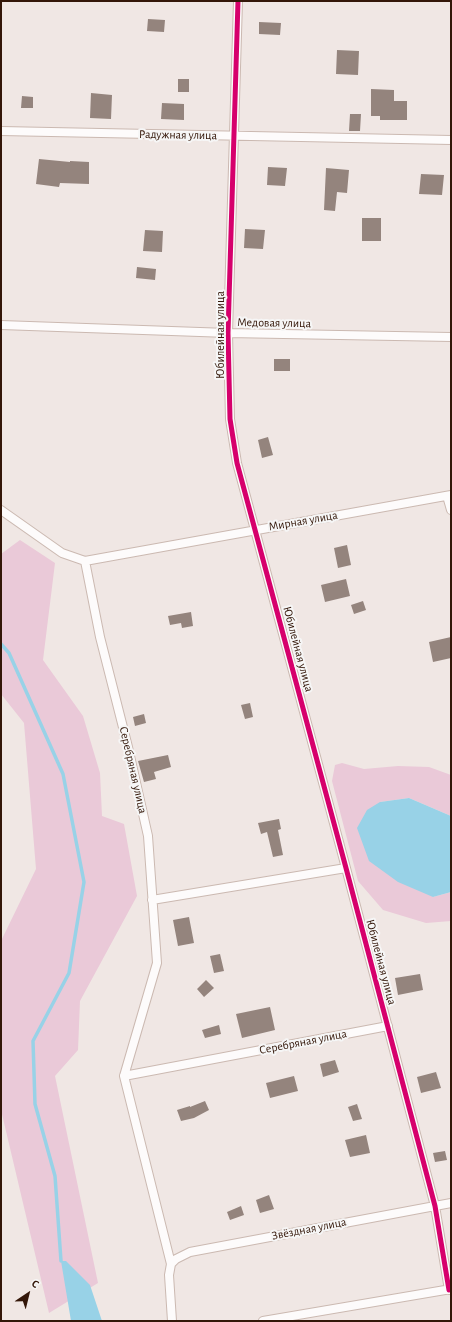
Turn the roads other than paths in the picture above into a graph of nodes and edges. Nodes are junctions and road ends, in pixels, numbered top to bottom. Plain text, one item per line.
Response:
1 (238, 1) edge
2 (1, 131) edge
3 (234, 136) junction
4 (451, 140) edge
5 (1, 325) edge
6 (228, 333) junction
7 (451, 337) edge
8 (449, 496) edge
9 (1, 510) edge
10 (451, 510) edge
11 (256, 530) junction
12 (84, 561) junction
13 (346, 868) junction
14 (152, 900) junction
15 (388, 1026) junction
16 (124, 1076) junction
17 (451, 1203) edge
18 (434, 1206) junction
19 (171, 1264) junction
20 (450, 1290) edge
21 (172, 1321) edge
22 (263, 1321) edge

1 - 3 street, Юбилейная улица
2 - 3 street, Радужная улица
3 - 4 street, Радужная улица
3 - 6 street, Юбилейная улица
5 - 6 street, Медовая улица
6 - 7 street, Медовая улица
6 - 11 street, Юбилейная улица
8 - 10 street
8 - 11 street, Мирная улица
9 - 12 street
11 - 12 street, Мирная улица
11 - 13 street, Юбилейная улица
12 - 14 street, Серебряная улица
13 - 14 street
13 - 15 street, Юбилейная улица
14 - 16 street, Серебряная улица
15 - 16 street, Серебряная улица
15 - 18 street, Юбилейная улица
16 - 19 street
17 - 18 street, Звёздная улица
18 - 19 street, Звёздная улица
18 - 20 street, Юбилейная улица
19 - 21 street
20 - 22 street

